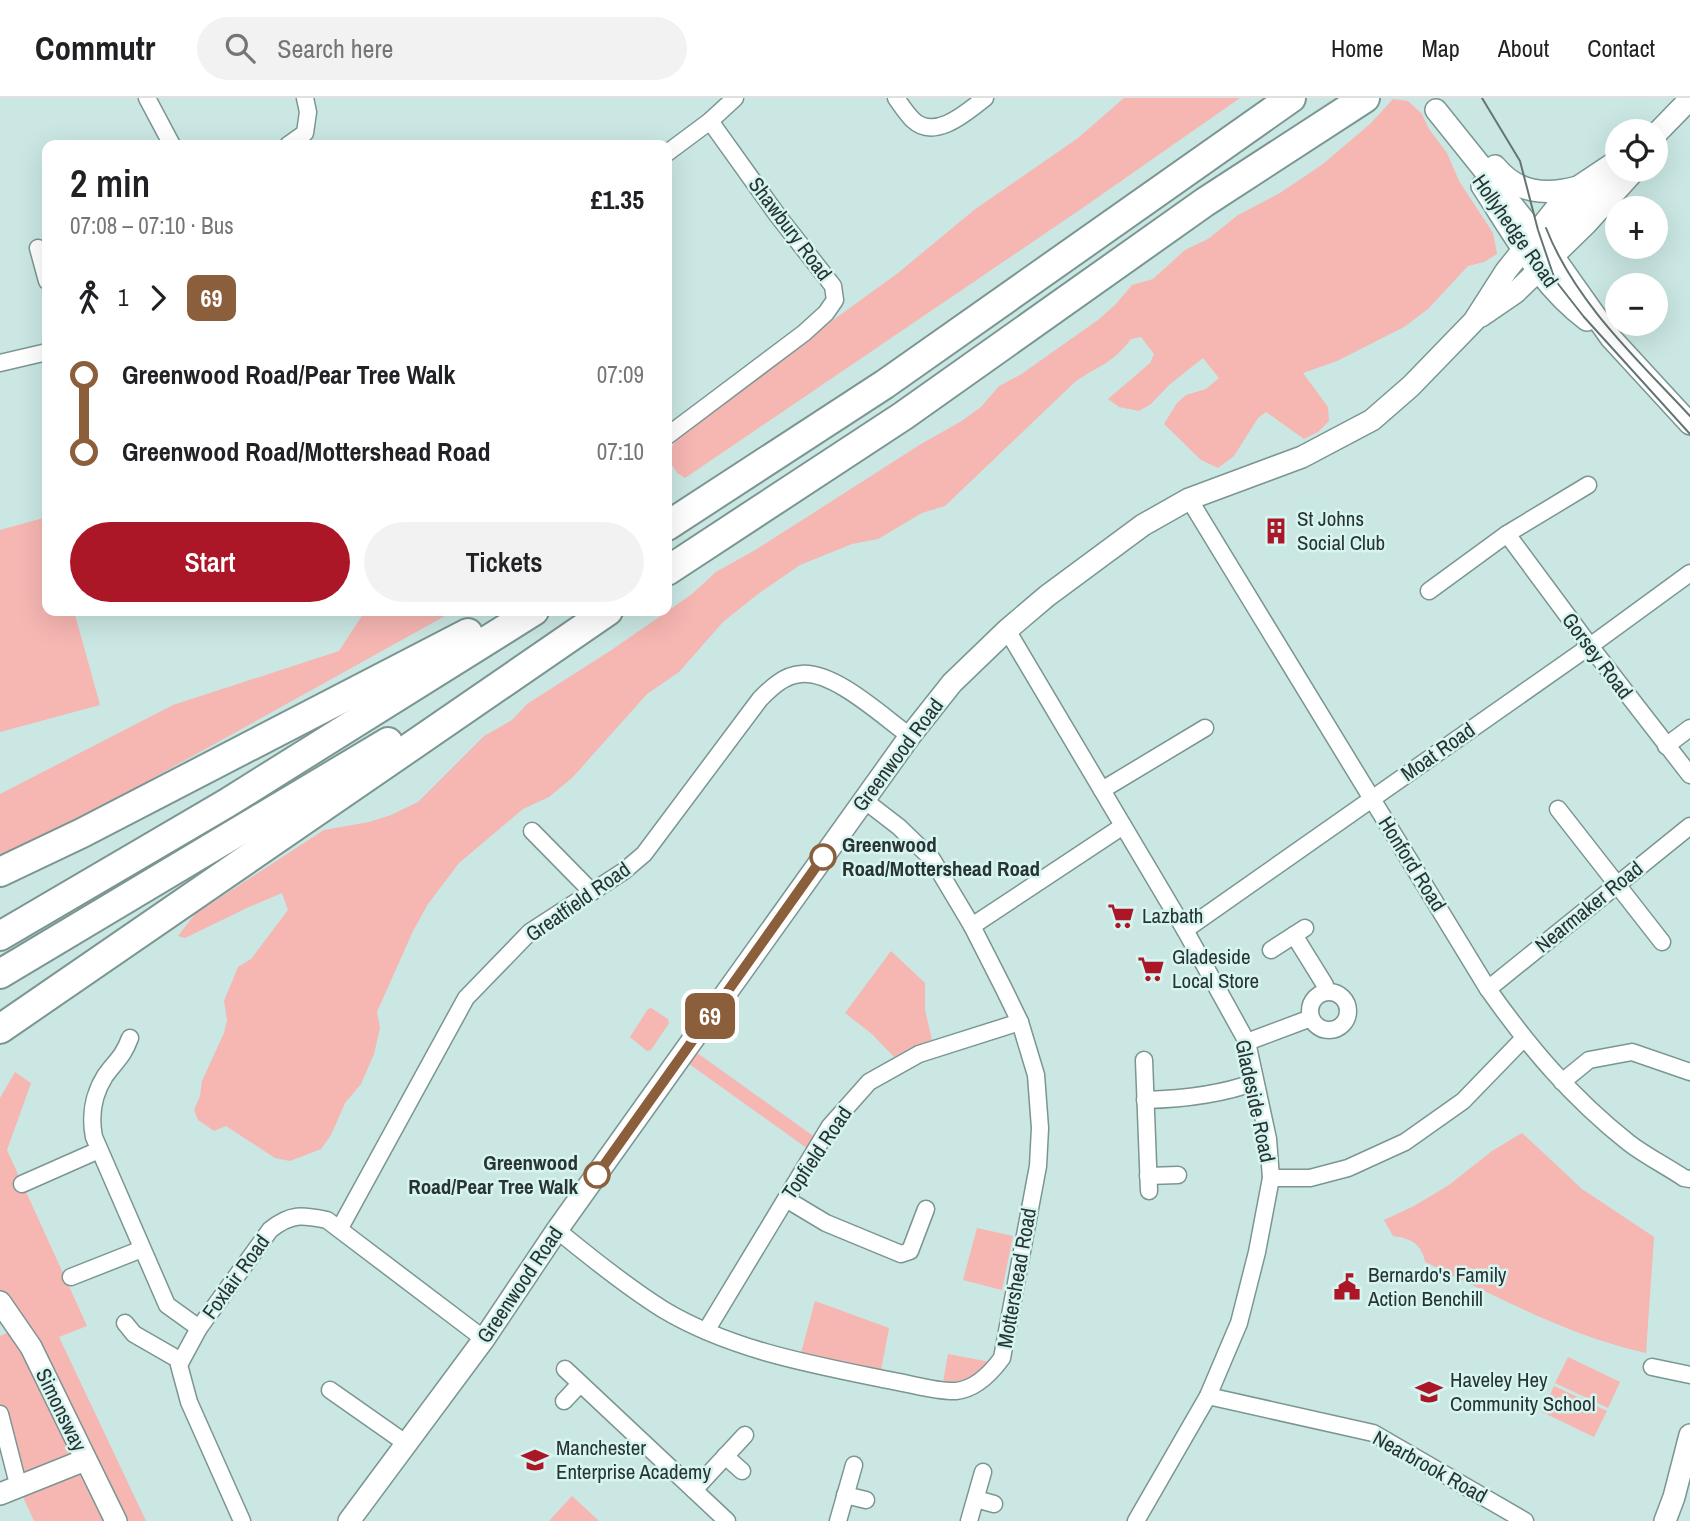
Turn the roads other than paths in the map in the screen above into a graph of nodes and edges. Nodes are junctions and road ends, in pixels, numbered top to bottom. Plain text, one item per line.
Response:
1 (146, 98) edge
2 (305, 98) edge
3 (735, 98) edge
4 (896, 98) edge
5 (985, 98) edge
6 (1291, 98) edge
7 (1365, 98) edge
8 (1690, 99) edge
9 (1433, 104) edge
10 (710, 121) junction
11 (1668, 122) edge
12 (169, 140) edge
13 (295, 140) edge
14 (672, 149) edge
15 (1605, 168) edge
16 (1606, 182) edge
17 (1624, 182) edge
18 (1578, 187) junction
19 (38, 248) dead end
20 (1539, 251) junction
21 (42, 263) edge
22 (42, 353) edge
23 (0, 363) edge
24 (1690, 424) edge
25 (672, 432) edge
26 (1588, 485) dead end
27 (1189, 499) junction
28 (672, 523) edge
29 (1507, 534) junction
30 (672, 568) edge
31 (1690, 573) edge
32 (1429, 591) dead end
33 (502, 616) edge
34 (526, 616) edge
35 (595, 616) edge
36 (601, 616) edge
37 (1007, 630) junction
38 (1590, 646) junction
39 (1205, 728) dead end
40 (1690, 728) edge
41 (910, 736) junction
42 (1666, 746) junction
43 (1690, 775) edge
44 (1102, 790) junction
45 (864, 800) junction
46 (1373, 800) junction
47 (1558, 809) dead end
48 (1123, 826) junction
49 (1690, 826) edge
50 (532, 831) dead end
51 (0, 872) edge
52 (1617, 885) junction
53 (592, 892) junction
54 (972, 926) junction
55 (1185, 930) junction
56 (0, 936) edge
57 (1662, 942) dead end
58 (1270, 950) dead end
59 (0, 974) edge
60 (1488, 989) junction
61 (1324, 992) junction
62 (1311, 1018) junction
63 (1020, 1022) junction
64 (0, 1030) edge
65 (130, 1038) dead end
66 (1523, 1039) junction
67 (1247, 1042) junction
68 (1144, 1060) dead end
69 (1690, 1072) edge
70 (1255, 1082) junction
71 (1562, 1082) junction
72 (1145, 1100) junction
73 (99, 1150) junction
74 (1178, 1175) dead end
75 (1271, 1178) junction
76 (1690, 1180) edge
77 (22, 1184) dead end
78 (786, 1199) junction
79 (926, 1209) dead end
80 (340, 1228) junction
81 (557, 1230) junction
82 (142, 1249) junction
83 (71, 1277) dead end
84 (0, 1302) edge
85 (125, 1323) dead end
86 (199, 1328) junction
87 (706, 1331) junction
88 (484, 1339) junction
89 (181, 1361) junction
90 (1652, 1367) dead end
91 (565, 1369) dead end
92 (1690, 1375) edge
93 (580, 1384) junction
94 (330, 1390) dead end
95 (1208, 1396) junction
96 (564, 1401) dead end
97 (0, 1414) edge
98 (745, 1435) dead end
99 (1690, 1435) edge
100 (407, 1444) junction
101 (725, 1456) junction
102 (85, 1460) junction
103 (853, 1465) dead end
104 (742, 1471) dead end
105 (983, 1472) dead end
106 (694, 1490) junction
107 (9, 1491) edge
108 (845, 1495) junction
109 (976, 1499) junction
110 (866, 1500) dead end
111 (994, 1504) dead end
112 (116, 1521) edge
113 (242, 1521) edge
114 (349, 1521) edge
115 (727, 1521) edge
116 (838, 1521) edge
117 (969, 1521) edge
118 (1136, 1521) edge
119 (1525, 1521) edge
120 (1665, 1521) edge

1 - 12 street
2 - 13 street
3 - 10 street
4 - 5 street
6 - 28 highway
7 - 30 highway
8 - 11 street
9 - 18 street
9 - 20 street, Hollyhedge Road
10 - 14 street
10 - 25 street, Shawbury Road
15 - 18 street, Greenwood Road
16 - 20 street
17 - 20 street, Greenwood Road
18 - 20 street, Greenwood Road
19 - 21 street
20 - 24 street, Hollyhedge Road
20 - 27 street, Greenwood Road
22 - 23 street
26 - 29 street
27 - 37 street, Greenwood Road
27 - 46 street, Honford Road
29 - 32 street
29 - 38 street, Gorsey Road
31 - 38 street, Moat Road
33 - 51 highway
34 - 56 highway
35 - 59 highway
36 - 64 highway
37 - 41 street, Greenwood Road
37 - 44 street, Gladeside Road
38 - 42 street, Gorsey Road
38 - 46 street, Moat Road
39 - 44 street
40 - 42 street
41 - 45 street, Greenwood Road
41 - 53 street, Greatfield Road
42 - 43 street, Gorsey Road
44 - 48 street, Gladeside Road
45 - 54 street, Mottershead Road
45 - 81 street, Greenwood Road
46 - 55 street, Moat Road
46 - 60 street, Honford Road
47 - 52 street
48 - 54 street
48 - 55 street, Gladeside Road
49 - 52 street, Nearmaker Road
50 - 53 street
52 - 57 street
52 - 60 street, Nearmaker Road
53 - 80 street, Greatfield Road
54 - 63 street, Mottershead Road
55 - 67 street, Gladeside Road
58 - 61 street
60 - 66 street, Honford Road
61 - 62 street
61 - 62 street
62 - 67 street
63 - 78 street, Topfield Road
63 - 87 street, Mottershead Road
65 - 73 street
66 - 71 street, Honford Road
66 - 75 street
67 - 70 street, Gladeside Road
68 - 72 street
69 - 71 street
70 - 72 street
70 - 75 street, Gladeside Road
71 - 76 street, Honford Road
72 - 74 street
73 - 77 street
73 - 82 street
75 - 95 street, Gladeside Road
78 - 79 street
78 - 87 street, Topfield Road
80 - 86 street, Foxlair Road
80 - 88 street, Foxlair Road
81 - 87 street, Mottershead Road
81 - 88 street, Greenwood Road
82 - 83 street
82 - 86 street
84 - 102 street, Simonsway
85 - 89 street
86 - 89 street, Foxlair Road
88 - 100 street, Greenwood Road
89 - 113 street
90 - 92 street
91 - 93 street
93 - 96 street
93 - 106 street
94 - 100 street
95 - 118 street, Gladeside Road
95 - 119 street, Nearbrook Road
97 - 107 street
98 - 101 street
99 - 120 street
100 - 114 street, Greenwood Road
101 - 104 street
101 - 106 street
102 - 107 street
102 - 112 street, Simonsway
103 - 108 street
105 - 109 street
106 - 115 street
108 - 110 street
108 - 116 street
109 - 111 street
109 - 117 street

